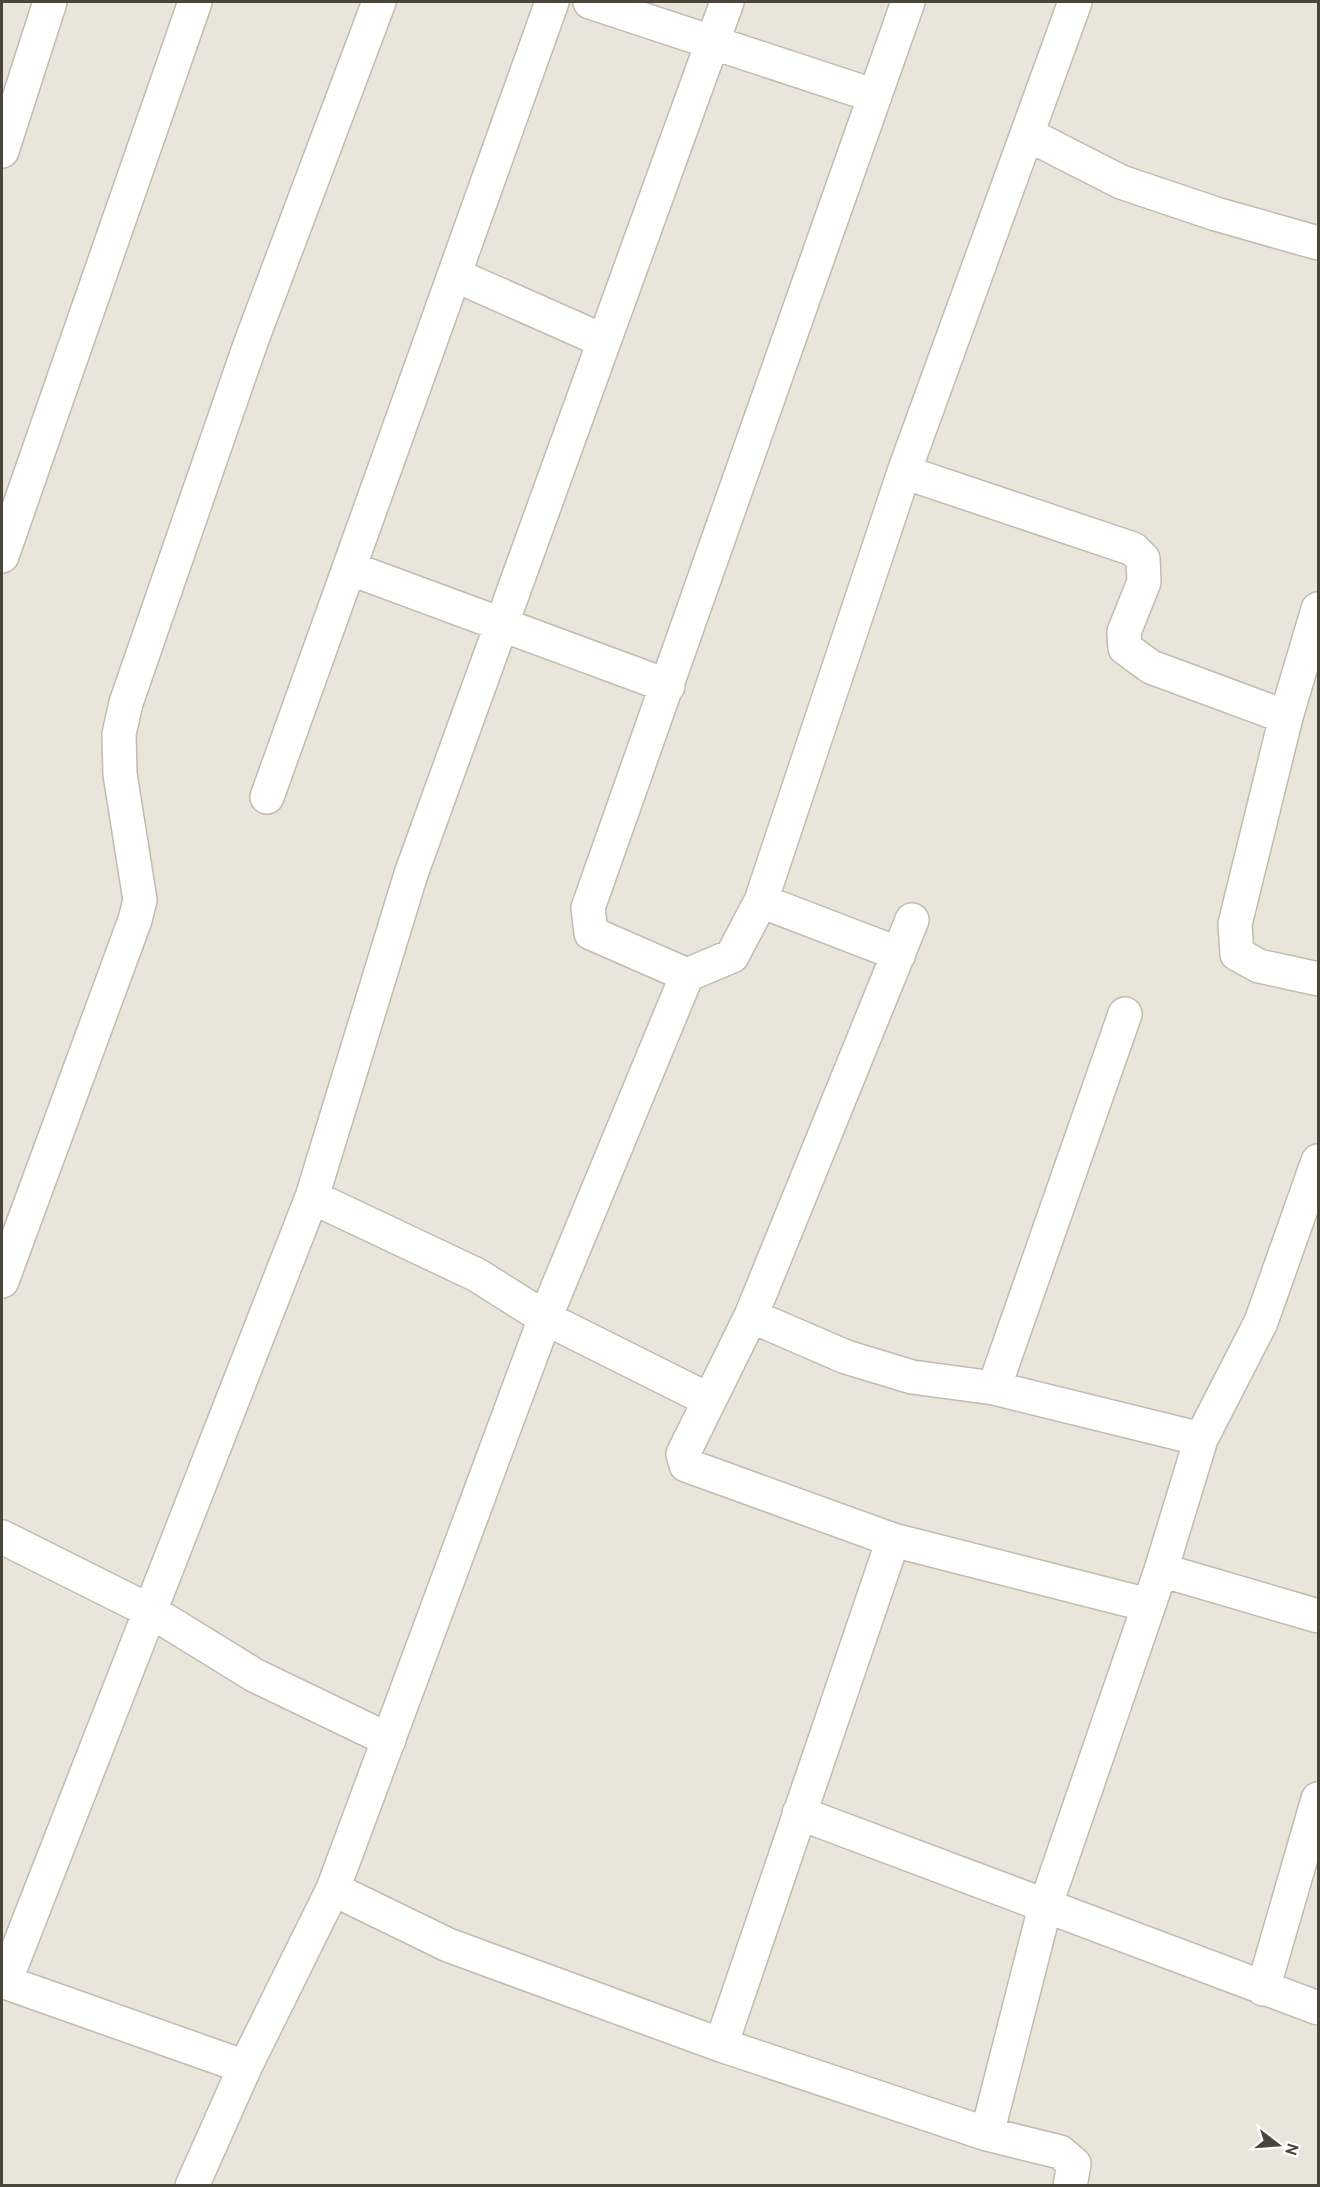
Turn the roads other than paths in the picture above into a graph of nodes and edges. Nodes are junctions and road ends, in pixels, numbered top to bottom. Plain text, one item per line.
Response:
1 (50, 2) edge
2 (195, 2) edge
3 (379, 2) edge
4 (552, 2) edge
5 (590, 2) edge
6 (727, 2) edge
7 (908, 2) edge
8 (1075, 2) edge
9 (712, 43) junction
10 (11, 88) edge
11 (875, 96) junction
12 (1027, 135) junction
13 (2, 151) edge
14 (1318, 243) edge
15 (455, 275) junction
16 (604, 341) junction
17 (904, 472) junction
18 (2, 556) edge
19 (349, 568) junction
20 (1318, 609) edge
21 (502, 623) junction
22 (668, 686) junction
23 (1286, 717) junction
24 (267, 797) dead end
25 (761, 901) junction
26 (912, 920) dead end
27 (899, 954) junction
28 (687, 975) junction
29 (1318, 980) edge
30 (1125, 1014) dead end
31 (1318, 1161) edge
32 (312, 1197) junction
33 (2, 1281) edge
34 (751, 1316) junction
35 (544, 1318) junction
36 (994, 1388) junction
37 (709, 1400) junction
38 (1201, 1439) junction
39 (2, 1537) edge
40 (893, 1540) junction
41 (1161, 1570) junction
42 (1148, 1605) junction
43 (152, 1612) junction
44 (1318, 1616) edge
45 (389, 1740) junction
46 (1318, 1799) edge
47 (799, 1813) junction
48 (333, 1889) junction
49 (1046, 1906) junction
50 (3, 1981) edge
51 (1263, 1989) junction
52 (1318, 2008) edge
53 (722, 2045) junction
54 (245, 2067) junction
55 (987, 2134) junction
56 (192, 2186) edge
57 (1070, 2186) edge

1 - 10 street
2 - 18 street
3 - 33 street
4 - 15 street
5 - 9 street
6 - 9 street
7 - 11 street
8 - 12 street
9 - 11 street
9 - 16 street
10 - 13 street
11 - 22 street
12 - 14 street
12 - 17 street
15 - 16 street
15 - 19 street
16 - 21 street
17 - 23 street
17 - 25 street
19 - 21 street
19 - 24 street
20 - 23 street
21 - 22 street
21 - 32 street
22 - 28 street
23 - 29 street
25 - 27 street
25 - 28 street
26 - 27 street
27 - 34 street
28 - 35 street
30 - 36 street
31 - 38 street
32 - 35 street
32 - 43 street
34 - 36 street
34 - 37 street
35 - 37 street
35 - 45 street
36 - 38 street
37 - 40 street
38 - 41 street
39 - 43 street
40 - 42 street
40 - 47 street
41 - 42 street
41 - 44 street
42 - 49 street
43 - 45 street
43 - 50 street
45 - 48 street
46 - 51 street
47 - 49 street
47 - 53 street
48 - 53 street
48 - 54 street
49 - 51 street
49 - 55 street
50 - 54 street
51 - 52 street
53 - 55 street
54 - 56 street
55 - 57 street

